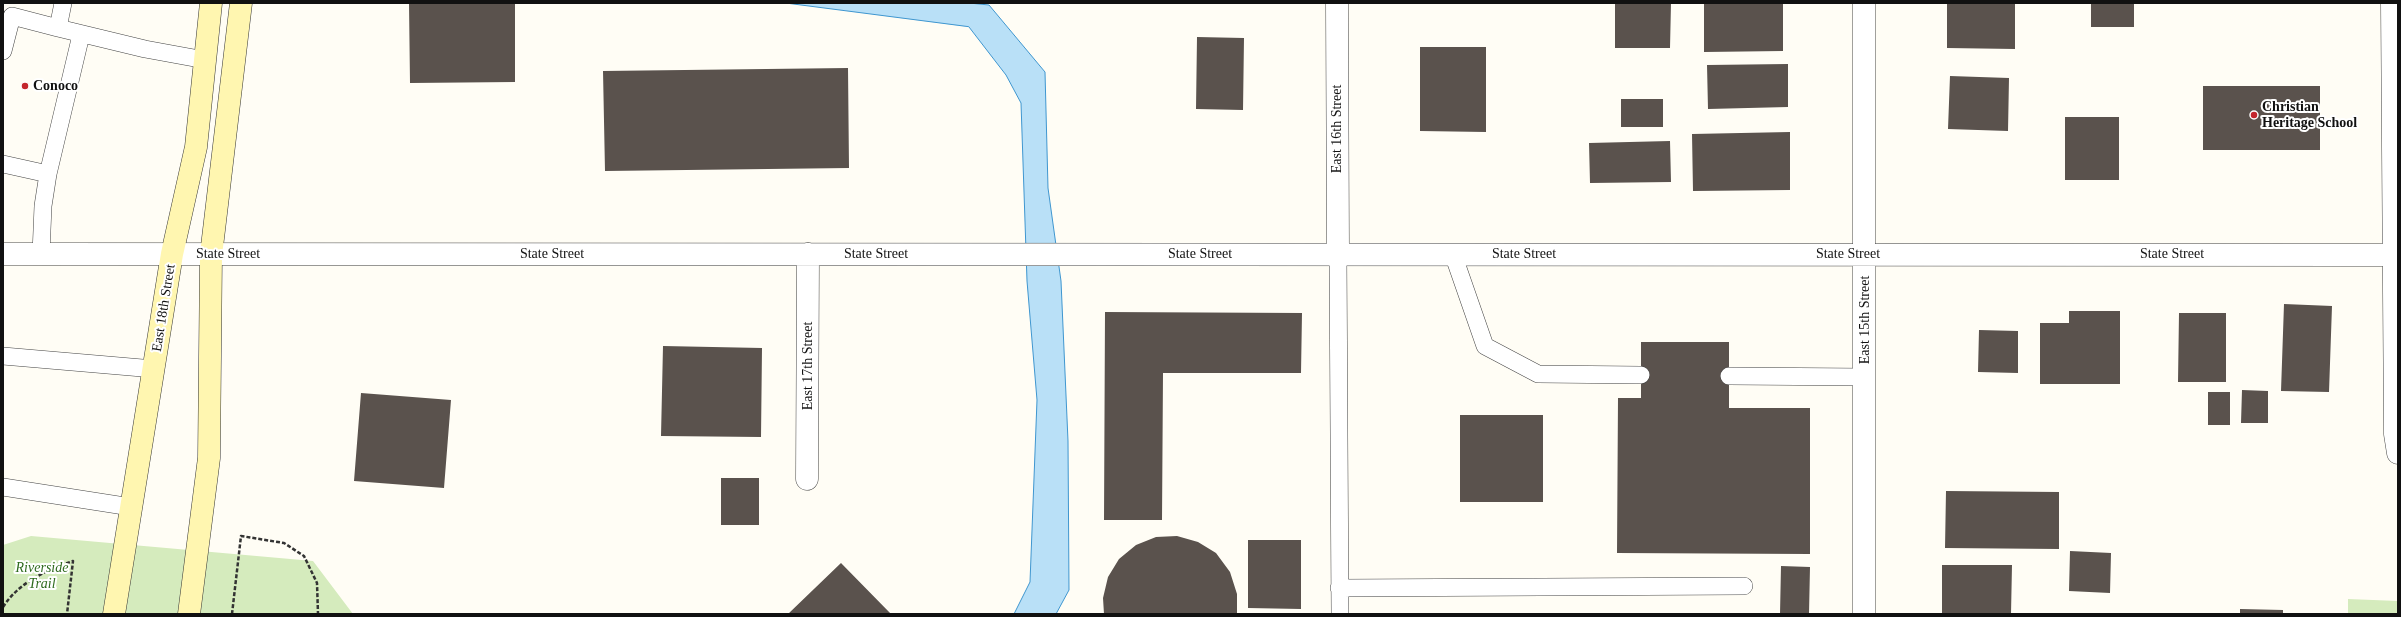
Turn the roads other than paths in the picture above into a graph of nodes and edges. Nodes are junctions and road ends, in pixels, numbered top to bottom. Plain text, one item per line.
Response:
1 (63, 3) edge
2 (211, 3) edge
3 (241, 3) edge
4 (1337, 3) edge
5 (1864, 3) edge
6 (2392, 3) edge
7 (58, 28) junction
8 (81, 35) junction
9 (3, 51) edge
10 (205, 60) junction
11 (3, 164) edge
12 (48, 174) junction
13 (3, 254) edge
14 (41, 254) junction
15 (172, 254) junction
16 (808, 254) junction
17 (1338, 254) junction
18 (1453, 254) junction
19 (1865, 254) junction
20 (211, 255) junction
21 (2396, 255) edge
22 (3, 356) edge
23 (154, 369) junction
24 (1640, 375) dead end
25 (1729, 376) dead end
26 (1865, 377) junction
27 (2398, 453) edge
28 (807, 479) dead end
29 (3, 487) edge
30 (131, 507) junction
31 (1744, 586) dead end
32 (1340, 588) junction
33 (115, 608) edge
34 (189, 613) edge
35 (1340, 614) edge
36 (1864, 614) edge

1 - 7 lane
2 - 10 main road, East 18th Street
3 - 20 main road
4 - 17 street, East 16th Street
5 - 19 street, East 15th Street
6 - 21 street
7 - 8 lane
7 - 9 lane
8 - 10 lane
8 - 12 lane
10 - 15 main road, East 18th Street
11 - 12 lane
12 - 14 lane
13 - 14 street, State Street
14 - 15 street, State Street
15 - 20 street, State Street
15 - 23 main road, East 18th Street
16 - 17 street, State Street
16 - 20 street, State Street
16 - 28 street, East 17th Street
17 - 18 street, State Street
17 - 32 lane
18 - 19 street, State Street
18 - 24 lane
19 - 21 street, State Street
19 - 26 street, East 15th Street
20 - 34 main road
21 - 27 street
22 - 23 lane
23 - 30 main road, East 18th Street
25 - 26 lane
26 - 36 street, East 15th Street
29 - 30 lane
30 - 33 main road, East 18th Street
31 - 32 lane
32 - 35 lane

